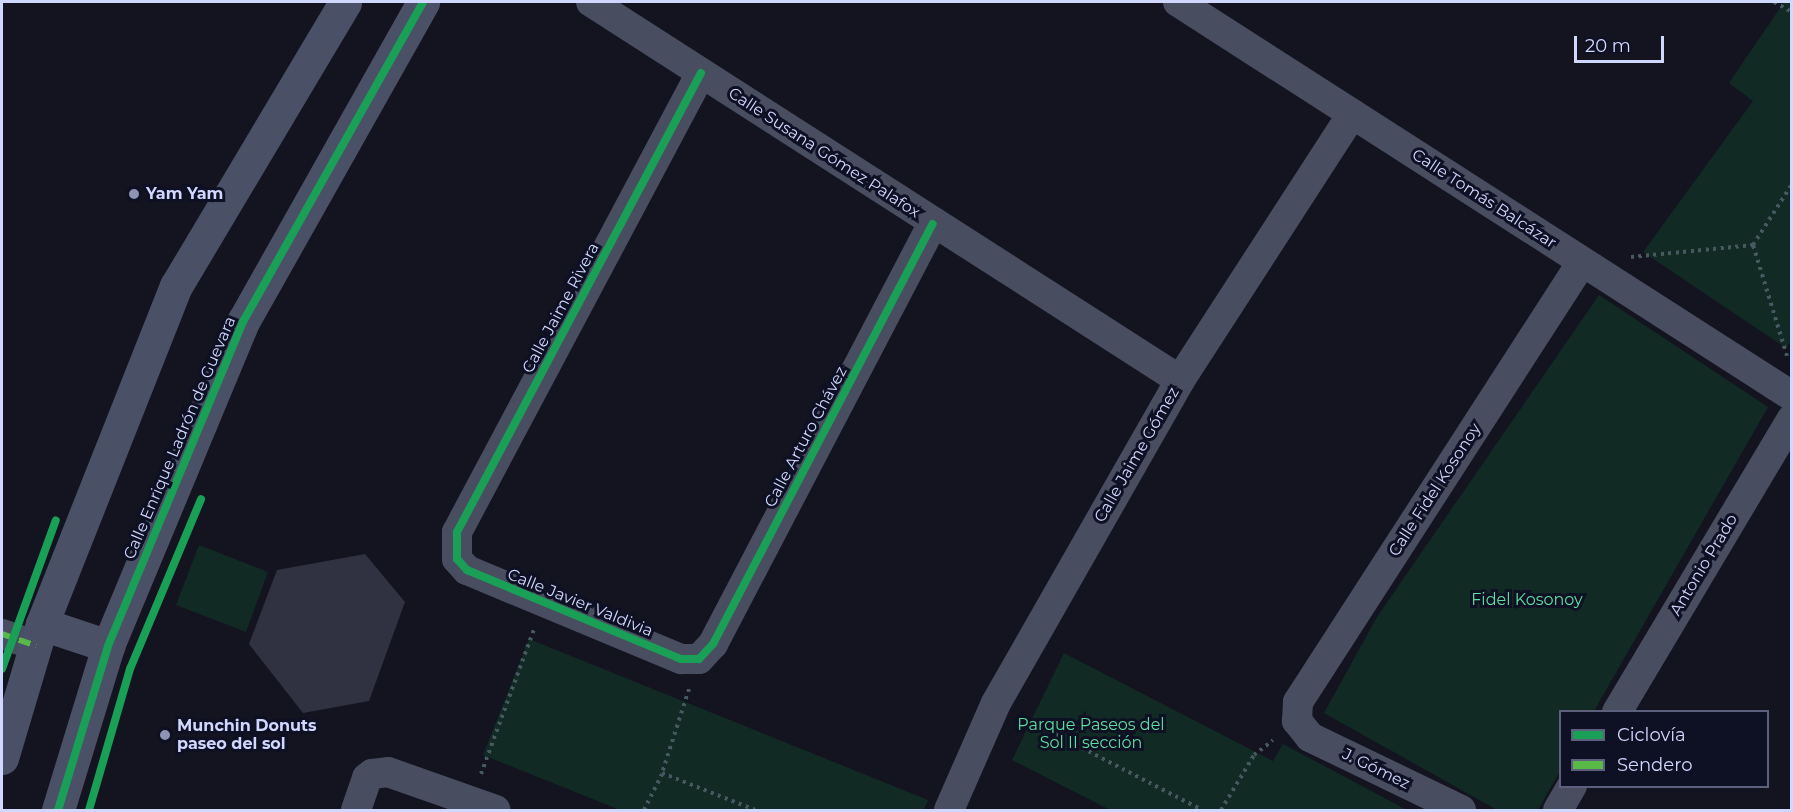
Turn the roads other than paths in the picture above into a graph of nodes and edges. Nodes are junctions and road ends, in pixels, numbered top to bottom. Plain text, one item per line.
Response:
1 (345, 2) edge
2 (423, 2) edge
3 (591, 2) edge
4 (1178, 2) edge
5 (701, 73) junction
6 (1352, 114) junction
7 (933, 224) junction
8 (1582, 262) junction
9 (1180, 380) junction
10 (1791, 396) edge
11 (1791, 419) edge
12 (457, 559) joint
13 (2, 634) edge
14 (39, 635) junction
15 (108, 646) junction
16 (699, 659) joint
17 (1618, 710) edge
18 (1297, 721) joint
19 (2, 758) edge
20 (1571, 788) edge
21 (484, 806) edge
22 (58, 810) edge
23 (356, 810) edge
24 (949, 810) edge
25 (1461, 810) edge
26 (1558, 810) edge

1 - 14 street
2 - 15 street, Calle Enrique Ladrón de Guevara
3 - 5 street, Calle Susana Gómez Palafox
4 - 6 street, Calle Tomás Balcázar
5 - 7 street, Calle Susana Gómez Palafox
5 - 12 street, Calle Jaime Rivera
6 - 8 street, Calle Tomás Balcázar
6 - 9 street, Calle Jaime Gómez
7 - 9 street, Calle Susana Gómez Palafox
7 - 16 street, Calle Arturo Chávez
8 - 10 street, Calle Tomás Balcázar
8 - 18 street, Calle Fidel Kosonoy
9 - 24 street, Calle Jaime Gómez
11 - 17 street, Antonio Prado
12 - 16 street, Calle Javier Valdivia
13 - 14 street
14 - 15 street
14 - 19 street
15 - 22 street, Calle Enrique Ladrón de Guevara
18 - 25 street, J. Gómez
20 - 26 street
21 - 23 street

